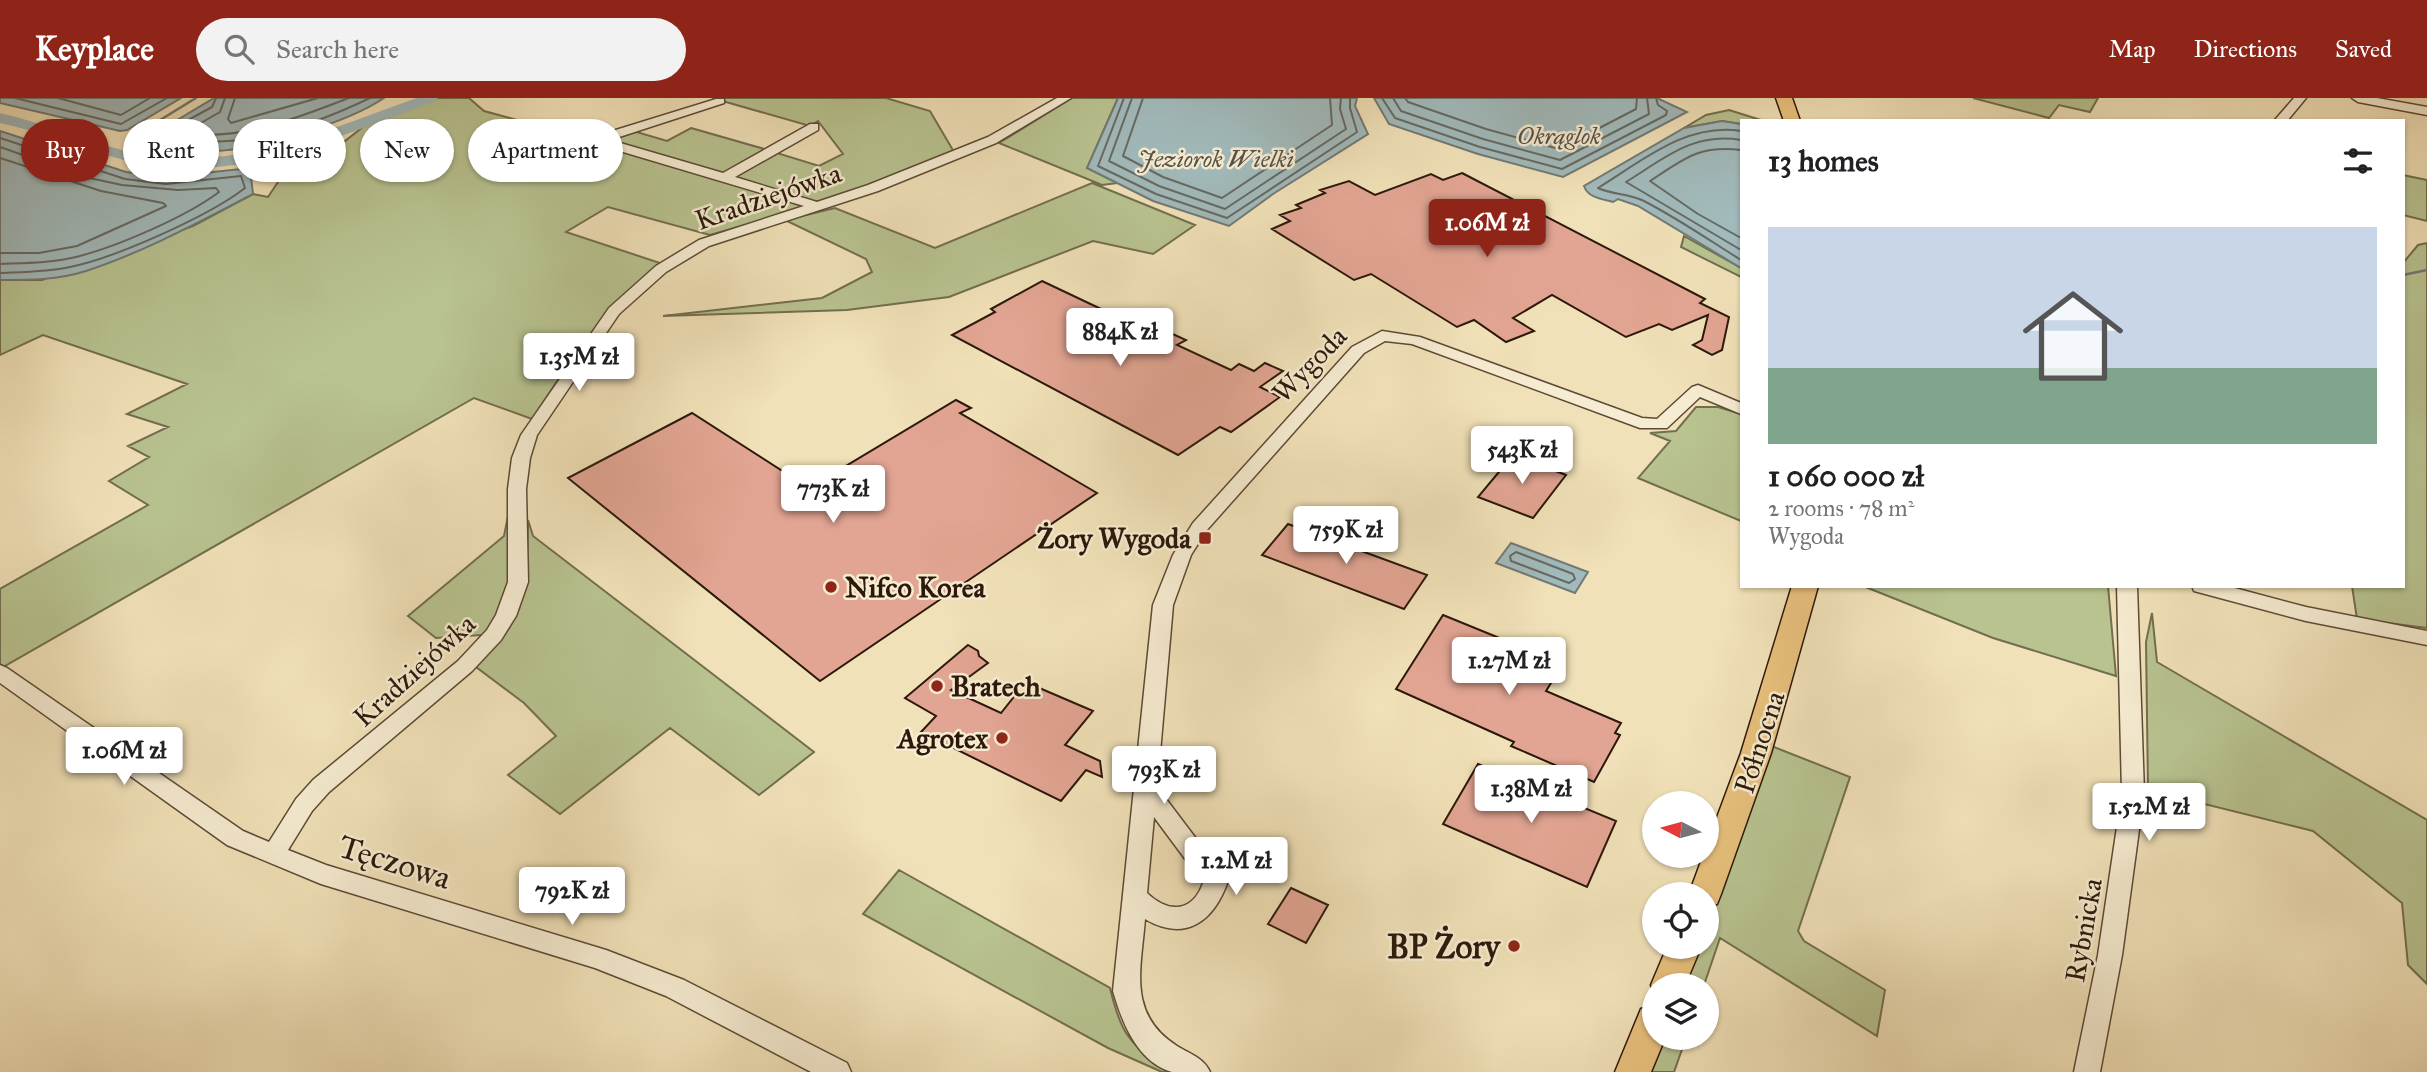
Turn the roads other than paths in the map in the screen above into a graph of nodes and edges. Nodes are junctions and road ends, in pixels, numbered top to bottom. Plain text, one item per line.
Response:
1 (1065, 98) edge
2 (1784, 98) edge
3 (2300, 98) edge
4 (2358, 98) edge
5 (720, 102) dead end
6 (2427, 111) edge
7 (1791, 119) edge
8 (2282, 119) edge
9 (814, 127) dead end
10 (724, 178) junction
11 (814, 205) junction
12 (1740, 409) edge
13 (1804, 588) edge
14 (2127, 588) edge
15 (2209, 588) edge
16 (2427, 638) edge
17 (0, 673) edge
18 (1144, 787) junction
19 (274, 853) junction
20 (1709, 882) edge
21 (1134, 896) junction
22 (1642, 1050) edge
23 (838, 1072) edge
24 (1197, 1072) edge
25 (1633, 1072) edge
26 (2087, 1072) edge

1 - 11 street, Kradziejówka
2 - 7 main road
3 - 8 street
4 - 6 street
5 - 10 street
9 - 10 street
10 - 11 street
11 - 19 street, Kradziejówka
12 - 18 street, Wygoda
13 - 20 main road, Północna
14 - 26 street, Rybnicka
15 - 16 street
17 - 19 street, Tęczowa
18 - 21 street, Wygoda
18 - 21 street
19 - 23 street, Tęczowa
21 - 24 street, Wygoda
22 - 25 main road

